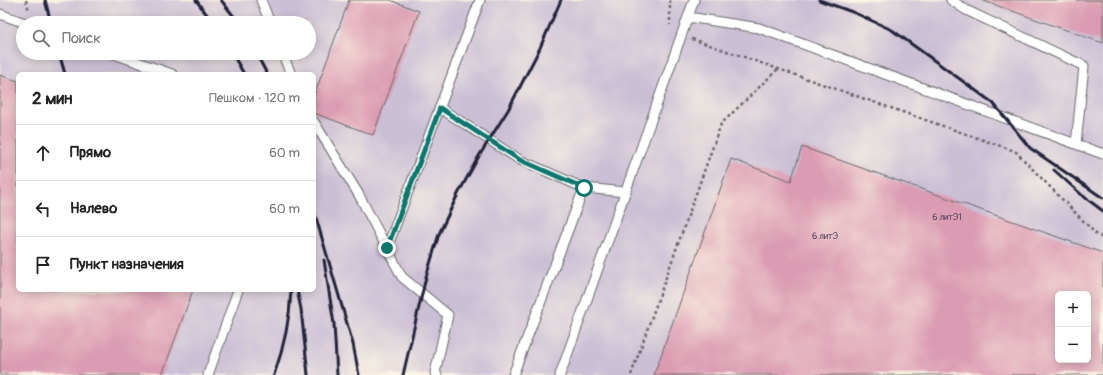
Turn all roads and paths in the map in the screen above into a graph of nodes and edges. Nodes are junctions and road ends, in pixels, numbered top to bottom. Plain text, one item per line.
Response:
1 (261, 0) edge
2 (480, 0) edge
3 (670, 0) edge
4 (694, 0) edge
5 (952, 0) edge
6 (0, 14) edge
7 (267, 16) edge
8 (688, 17) junction
9 (16, 20) edge
10 (682, 36) junction
11 (131, 60) edge
12 (285, 60) edge
13 (778, 69) junction
14 (166, 72) edge
15 (290, 72) edge
16 (440, 108) junction
17 (316, 125) edge
18 (1076, 144) junction
19 (1103, 154) edge
20 (584, 188) junction
21 (626, 192) junction
22 (1103, 238) edge
23 (387, 248) junction
24 (237, 292) edge
25 (208, 375) edge
26 (437, 375) edge
27 (513, 375) edge
28 (560, 375) edge
29 (631, 375) edge

1 - 7 lane
2 - 16 lane
3 - 10 path
4 - 8 lane
5 - 18 lane
6 - 9 lane
8 - 10 lane
8 - 18 lane
10 - 13 path
10 - 21 lane
11 - 14 lane
12 - 15 lane
13 - 22 path
13 - 29 path
16 - 20 lane
16 - 23 lane
17 - 23 lane
18 - 19 lane
20 - 21 lane
20 - 27 lane
21 - 28 lane
23 - 26 lane
24 - 25 lane

